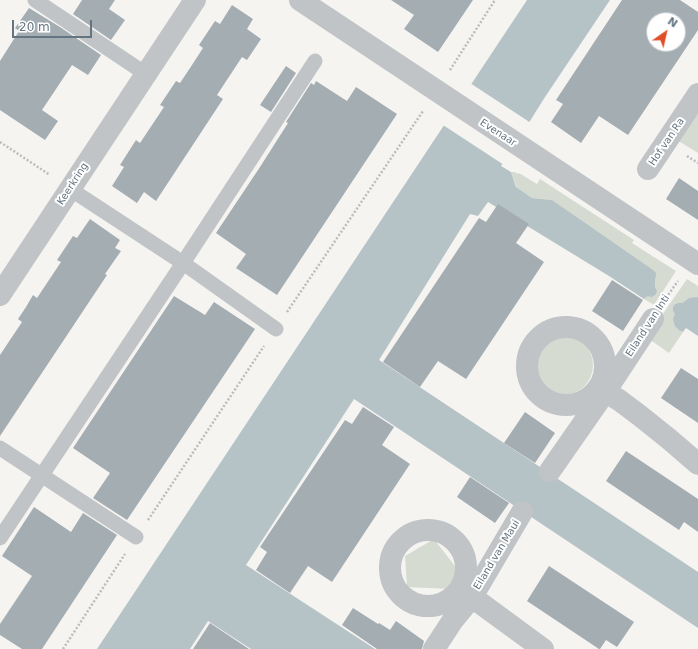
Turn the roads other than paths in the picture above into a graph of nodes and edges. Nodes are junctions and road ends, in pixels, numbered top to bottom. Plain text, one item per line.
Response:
1 (35, 0) edge
2 (194, 0) edge
3 (300, 0) edge
4 (315, 61) dead end
5 (146, 74) junction
6 (698, 94) edge
7 (648, 169) dead end
8 (70, 189) junction
9 (695, 262) edge
10 (182, 263) junction
11 (0, 295) edge
12 (653, 319) road end
13 (276, 329) dead end
14 (602, 390) junction
15 (0, 448) edge
16 (698, 464) edge
17 (550, 471) dead end
18 (42, 475) junction
19 (522, 512) dead end
20 (136, 537) dead end
21 (0, 538) edge
22 (466, 593) junction
23 (434, 649) edge
24 (543, 649) edge

1 - 5 lane
2 - 5 street, Keerkring
3 - 9 street, Evenaar
4 - 10 lane
5 - 8 street, Keerkring
6 - 7 street, Hof van Ra
8 - 10 lane
8 - 11 street, Keerkring
10 - 13 lane
10 - 18 lane
12 - 14 street, Eiland van Inti
14 - 16 street
14 - 17 street, Eiland van Inti
15 - 18 lane
18 - 20 lane
18 - 21 lane
19 - 22 street, Eiland van Maui
22 - 23 street, Eiland van Maui
22 - 24 street, Eiland van Maui

